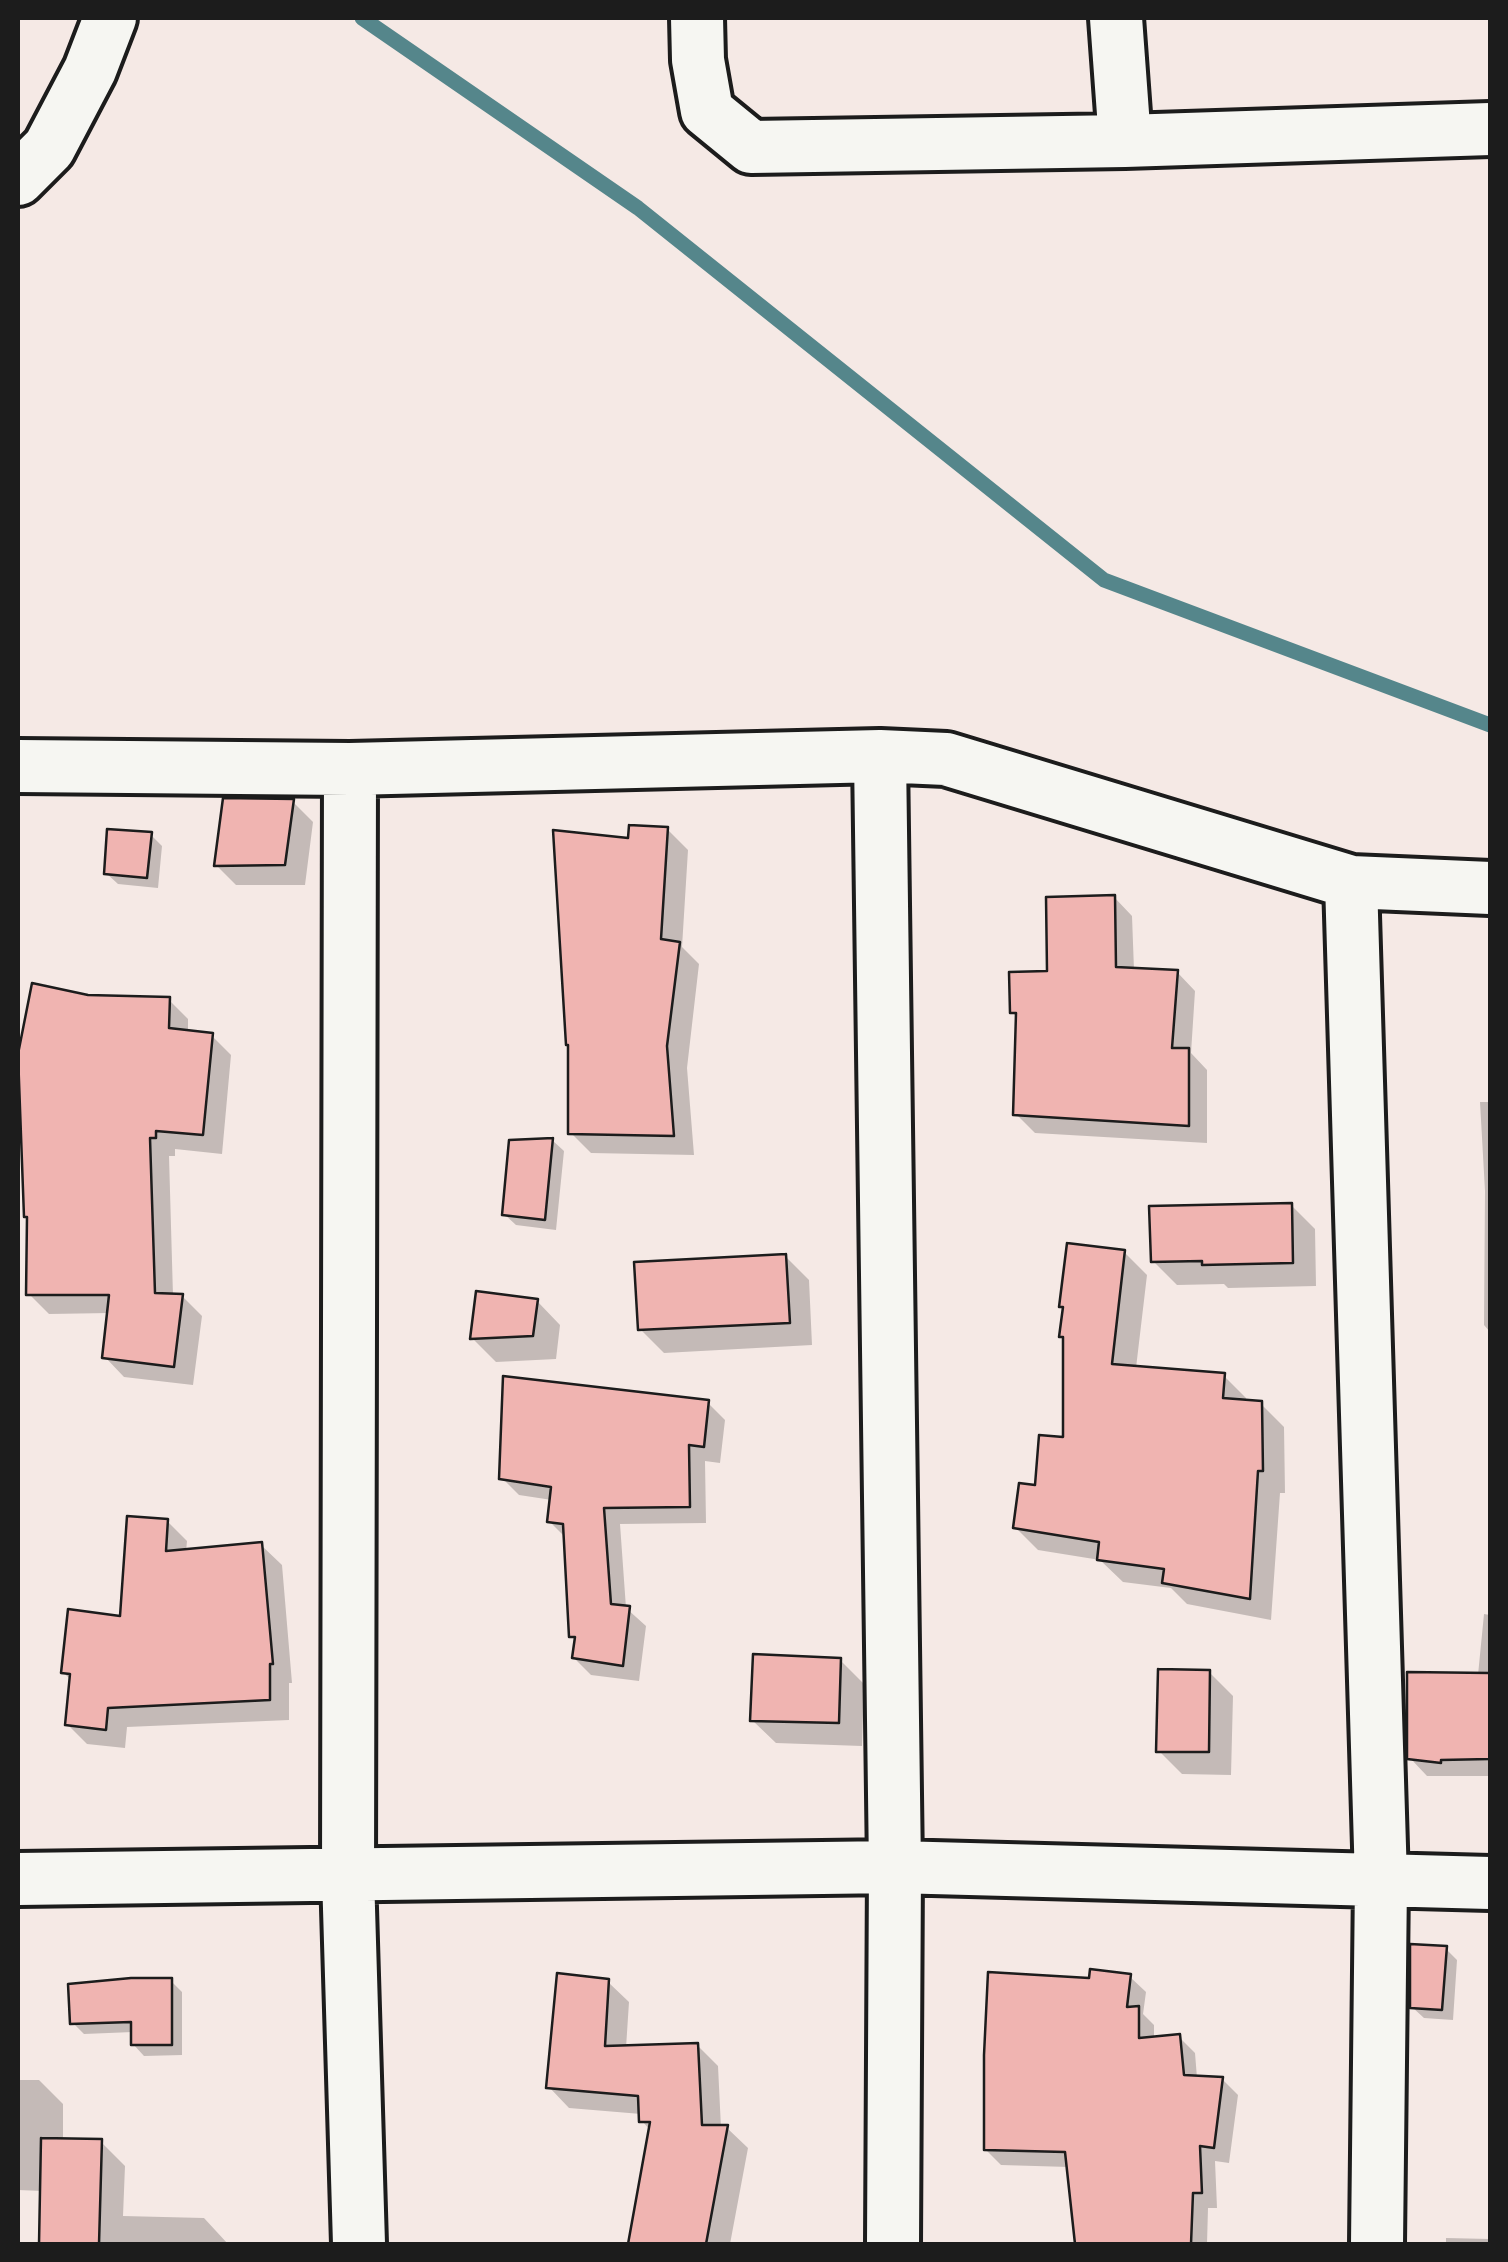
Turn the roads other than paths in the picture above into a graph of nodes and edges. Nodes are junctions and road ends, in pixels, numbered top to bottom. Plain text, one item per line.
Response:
1 (110, 18) edge
2 (697, 18) edge
3 (1116, 18) edge
4 (1490, 129) edge
5 (1125, 141) junction
6 (18, 179) edge
7 (880, 756) junction
8 (18, 766) edge
9 (350, 770) junction
10 (1351, 882) junction
11 (1490, 888) edge
12 (895, 1867) junction
13 (348, 1875) junction
14 (18, 1879) edge
15 (1381, 1880) junction
16 (1490, 1882) edge
17 (359, 2244) edge
18 (893, 2244) edge
19 (1377, 2244) edge

1 - 6 street
2 - 5 street
3 - 5 street
4 - 5 street
7 - 9 street
7 - 10 street
7 - 12 street
8 - 9 street
9 - 13 street
10 - 11 street
10 - 15 street
12 - 13 street
12 - 15 street
12 - 18 street
13 - 14 street
13 - 17 street
15 - 16 street
15 - 19 street

